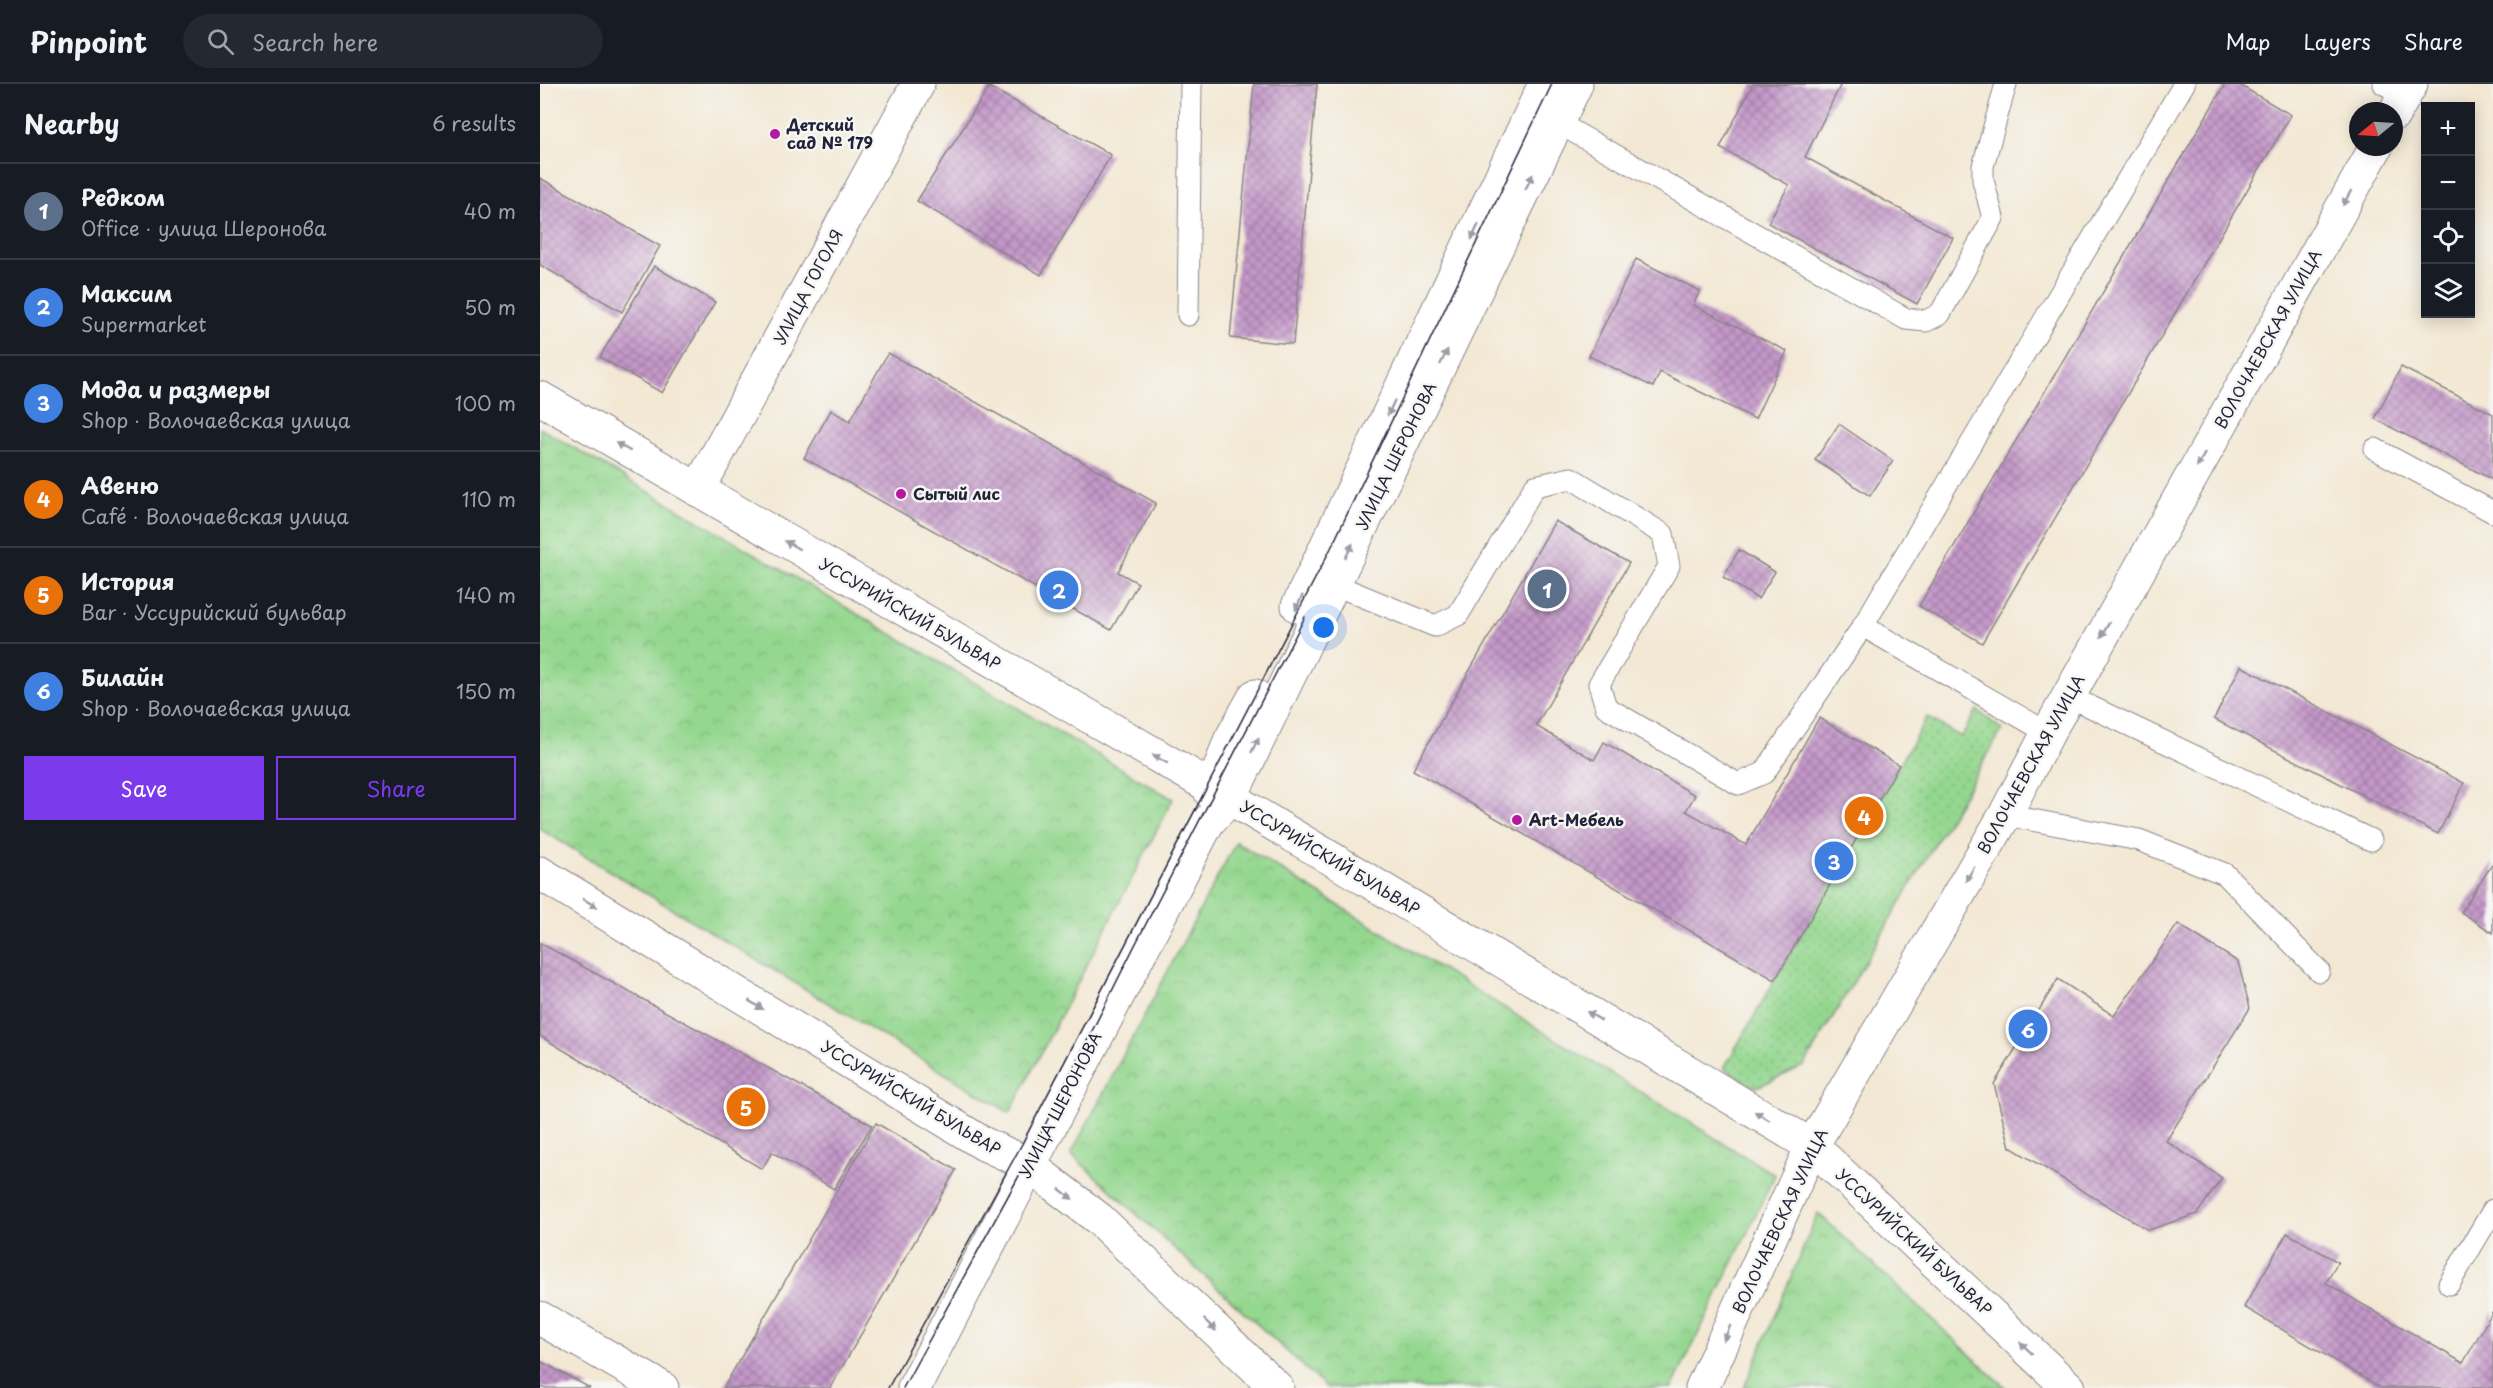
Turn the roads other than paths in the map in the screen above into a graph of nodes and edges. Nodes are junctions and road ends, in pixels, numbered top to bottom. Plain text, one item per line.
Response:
1 (918, 84) edge
2 (1191, 84) edge
3 (1545, 84) edge
4 (1576, 84) edge
5 (2006, 84) edge
6 (2184, 84) edge
7 (1558, 123) junction
8 (2371, 156) edge
9 (1188, 315) dead end
10 (540, 398) edge
11 (2374, 449) dead end
12 (698, 490) junction
13 (2493, 512) edge
14 (1333, 584) junction
15 (1863, 626) junction
16 (2068, 696) junction
17 (2048, 733) junction
18 (1220, 793) junction
19 (2005, 815) junction
20 (2371, 840) dead end
21 (540, 873) edge
22 (2319, 970) dead end
23 (1812, 1146) junction
24 (1028, 1165) junction
25 (2493, 1210) edge
26 (2450, 1284) dead end
27 (540, 1318) edge
28 (662, 1388) edge
29 (914, 1388) edge
30 (1277, 1388) edge
31 (1702, 1388) edge
32 (2069, 1388) edge

1 - 12 main road, УЛИЦА ГОГОЛЯ
2 - 9 lane
3 -> 18 main road, УЛИЦА ШЕРОНОВА
4 - 7 main road, УЛИЦА ШЕРОНОВА
5 - 7 lane
6 - 15 lane
14 -> 7 main road, УЛИЦА ШЕРОНОВА
8 -> 16 main road, ВОЛОЧАЕВСКАЯ УЛИЦА
12 -> 10 main road, УССУРИЙСКИЙ БУЛЬВАР
11 - 13 lane
18 -> 12 main road, УССУРИЙСКИЙ БУЛЬВАР
14 - 15 lane
18 -> 14 main road, УЛИЦА ШЕРОНОВА
15 - 17 lane
16 - 17 main road, ВОЛОЧАЕВСКАЯ УЛИЦА
16 - 20 lane
17 - 19 main road, ВОЛОЧАЕВСКАЯ УЛИЦА
23 -> 18 main road, УССУРИЙСКИЙ БУЛЬВАР
18 - 24 main road, УЛИЦА ШЕРОНОВА
19 - 22 lane
19 -> 23 main road, ВОЛОЧАЕВСКАЯ УЛИЦА
21 -> 24 main road, УССУРИЙСКИЙ БУЛЬВАР
23 -> 31 main road, ВОЛОЧАЕВСКАЯ УЛИЦА
32 -> 23 main road, УССУРИЙСКИЙ БУЛЬВАР
24 - 29 main road, УЛИЦА ШЕРОНОВА
24 -> 30 main road, УССУРИЙСКИЙ БУЛЬВАР
25 - 26 lane
27 - 28 main road

